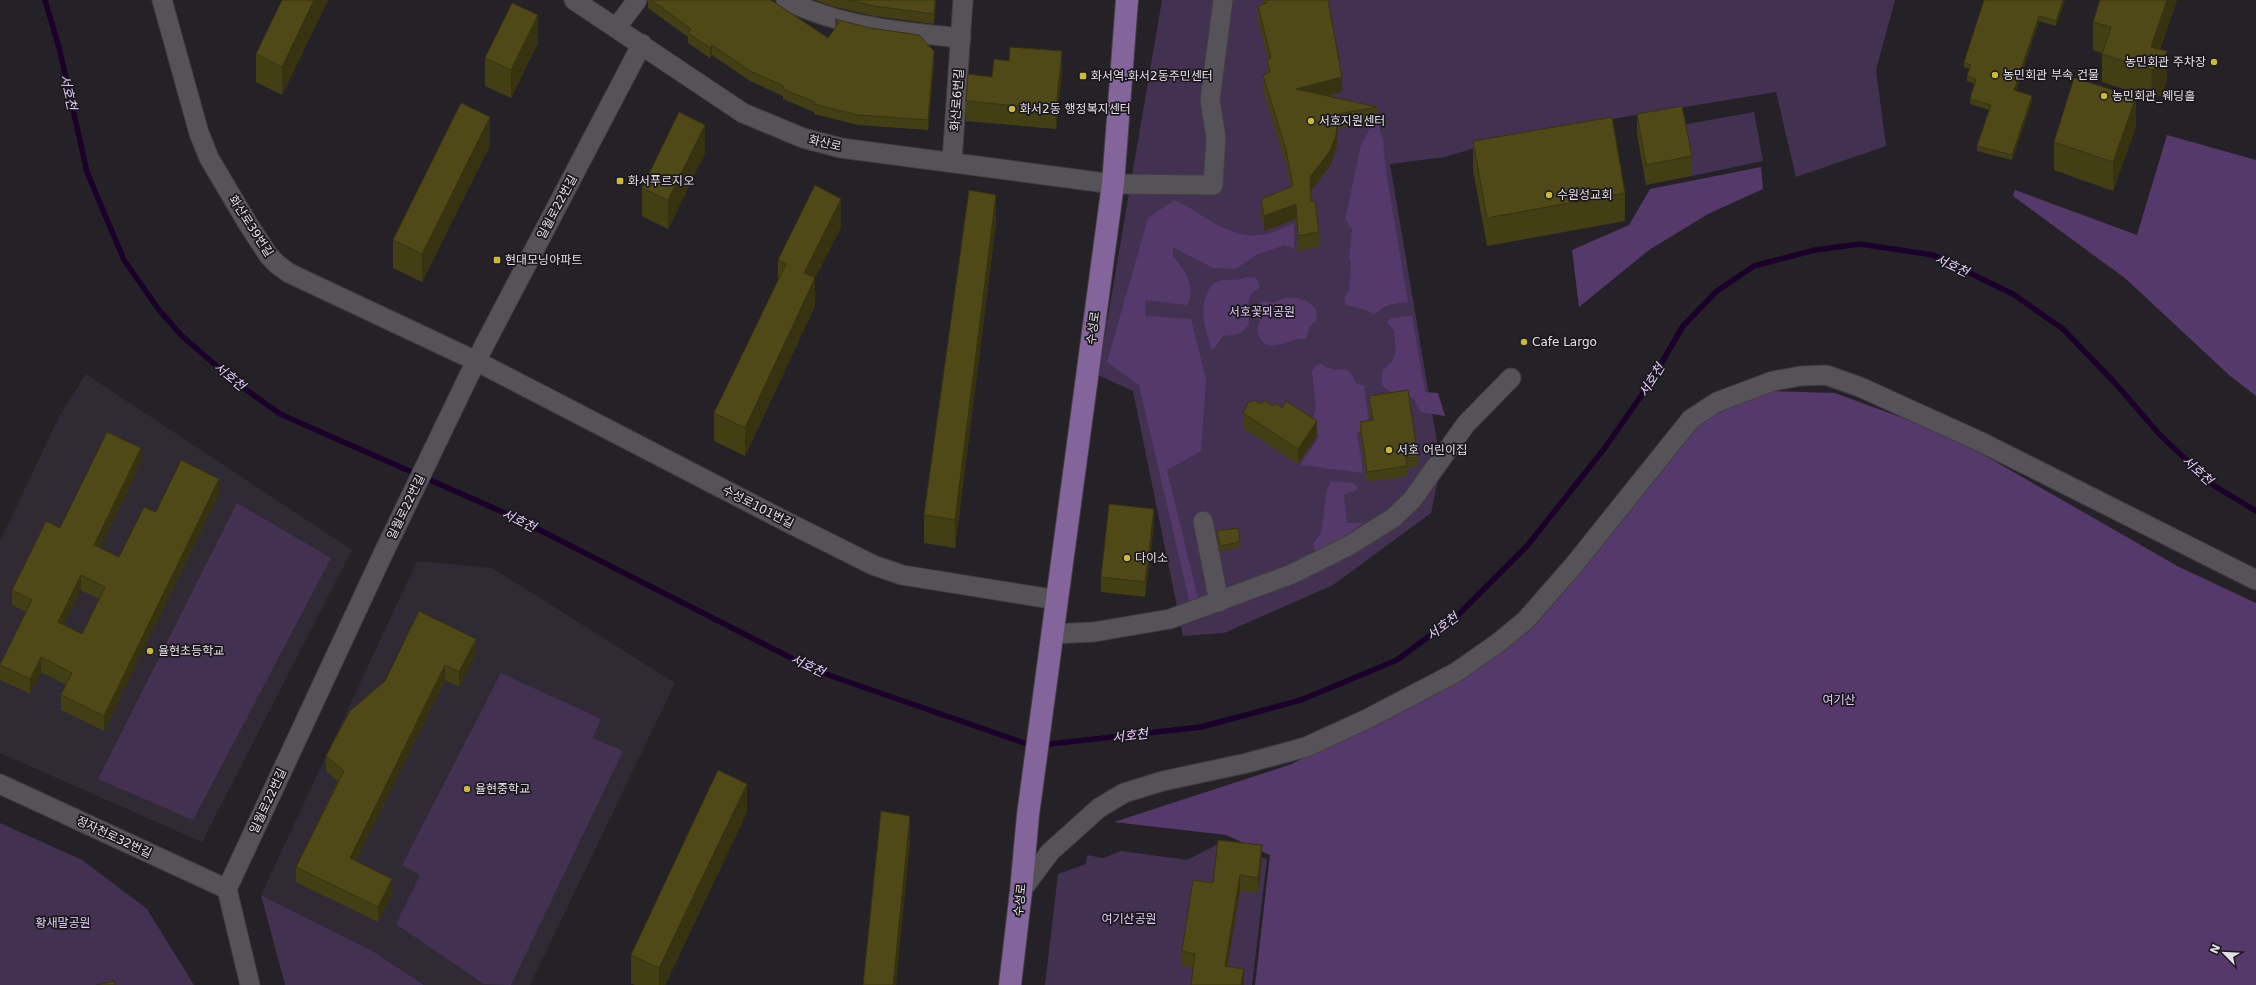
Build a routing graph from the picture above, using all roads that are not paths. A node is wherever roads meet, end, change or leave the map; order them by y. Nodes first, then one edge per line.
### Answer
1 (162, 0) edge
2 (574, 0) edge
3 (637, 0) edge
4 (786, 0) edge
5 (963, 0) edge
6 (1127, 0) edge
7 (1222, 0) edge
8 (618, 27) junction
9 (961, 38) junction
10 (642, 44) junction
11 (952, 162) junction
12 (1112, 184) junction
13 (476, 361) junction
14 (1511, 378) dead end
15 (1203, 521) dead end
16 (2256, 580) edge
17 (1058, 600) junction
18 (1219, 602) junction
19 (1052, 634) junction
20 (0, 784) edge
21 (228, 889) junction
22 (1022, 891) junction
23 (250, 985) edge
24 (1010, 985) edge

1 - 13 street, 화산로39번길
2 - 8 street, 화산로
3 - 8 street
4 - 9 street
5 - 9 street, 화산로6번길
6 - 12 main road, 수성로
7 - 12 street, 화산로
8 - 10 street, 화산로
9 - 11 street, 화산로6번길
10 - 11 street, 화산로
10 - 13 street, 일월로22번길
11 - 12 street, 화산로
12 - 17 main road, 수성로
13 - 17 street, 수성로101번길
13 - 21 street, 일월로22번길
14 - 18 street
15 - 18 street
16 - 22 street
17 - 19 main road, 수성로
18 - 19 street
19 - 22 main road, 수성로
20 - 21 street, 정자천로32번길
21 - 23 street
22 - 24 main road, 수성로

